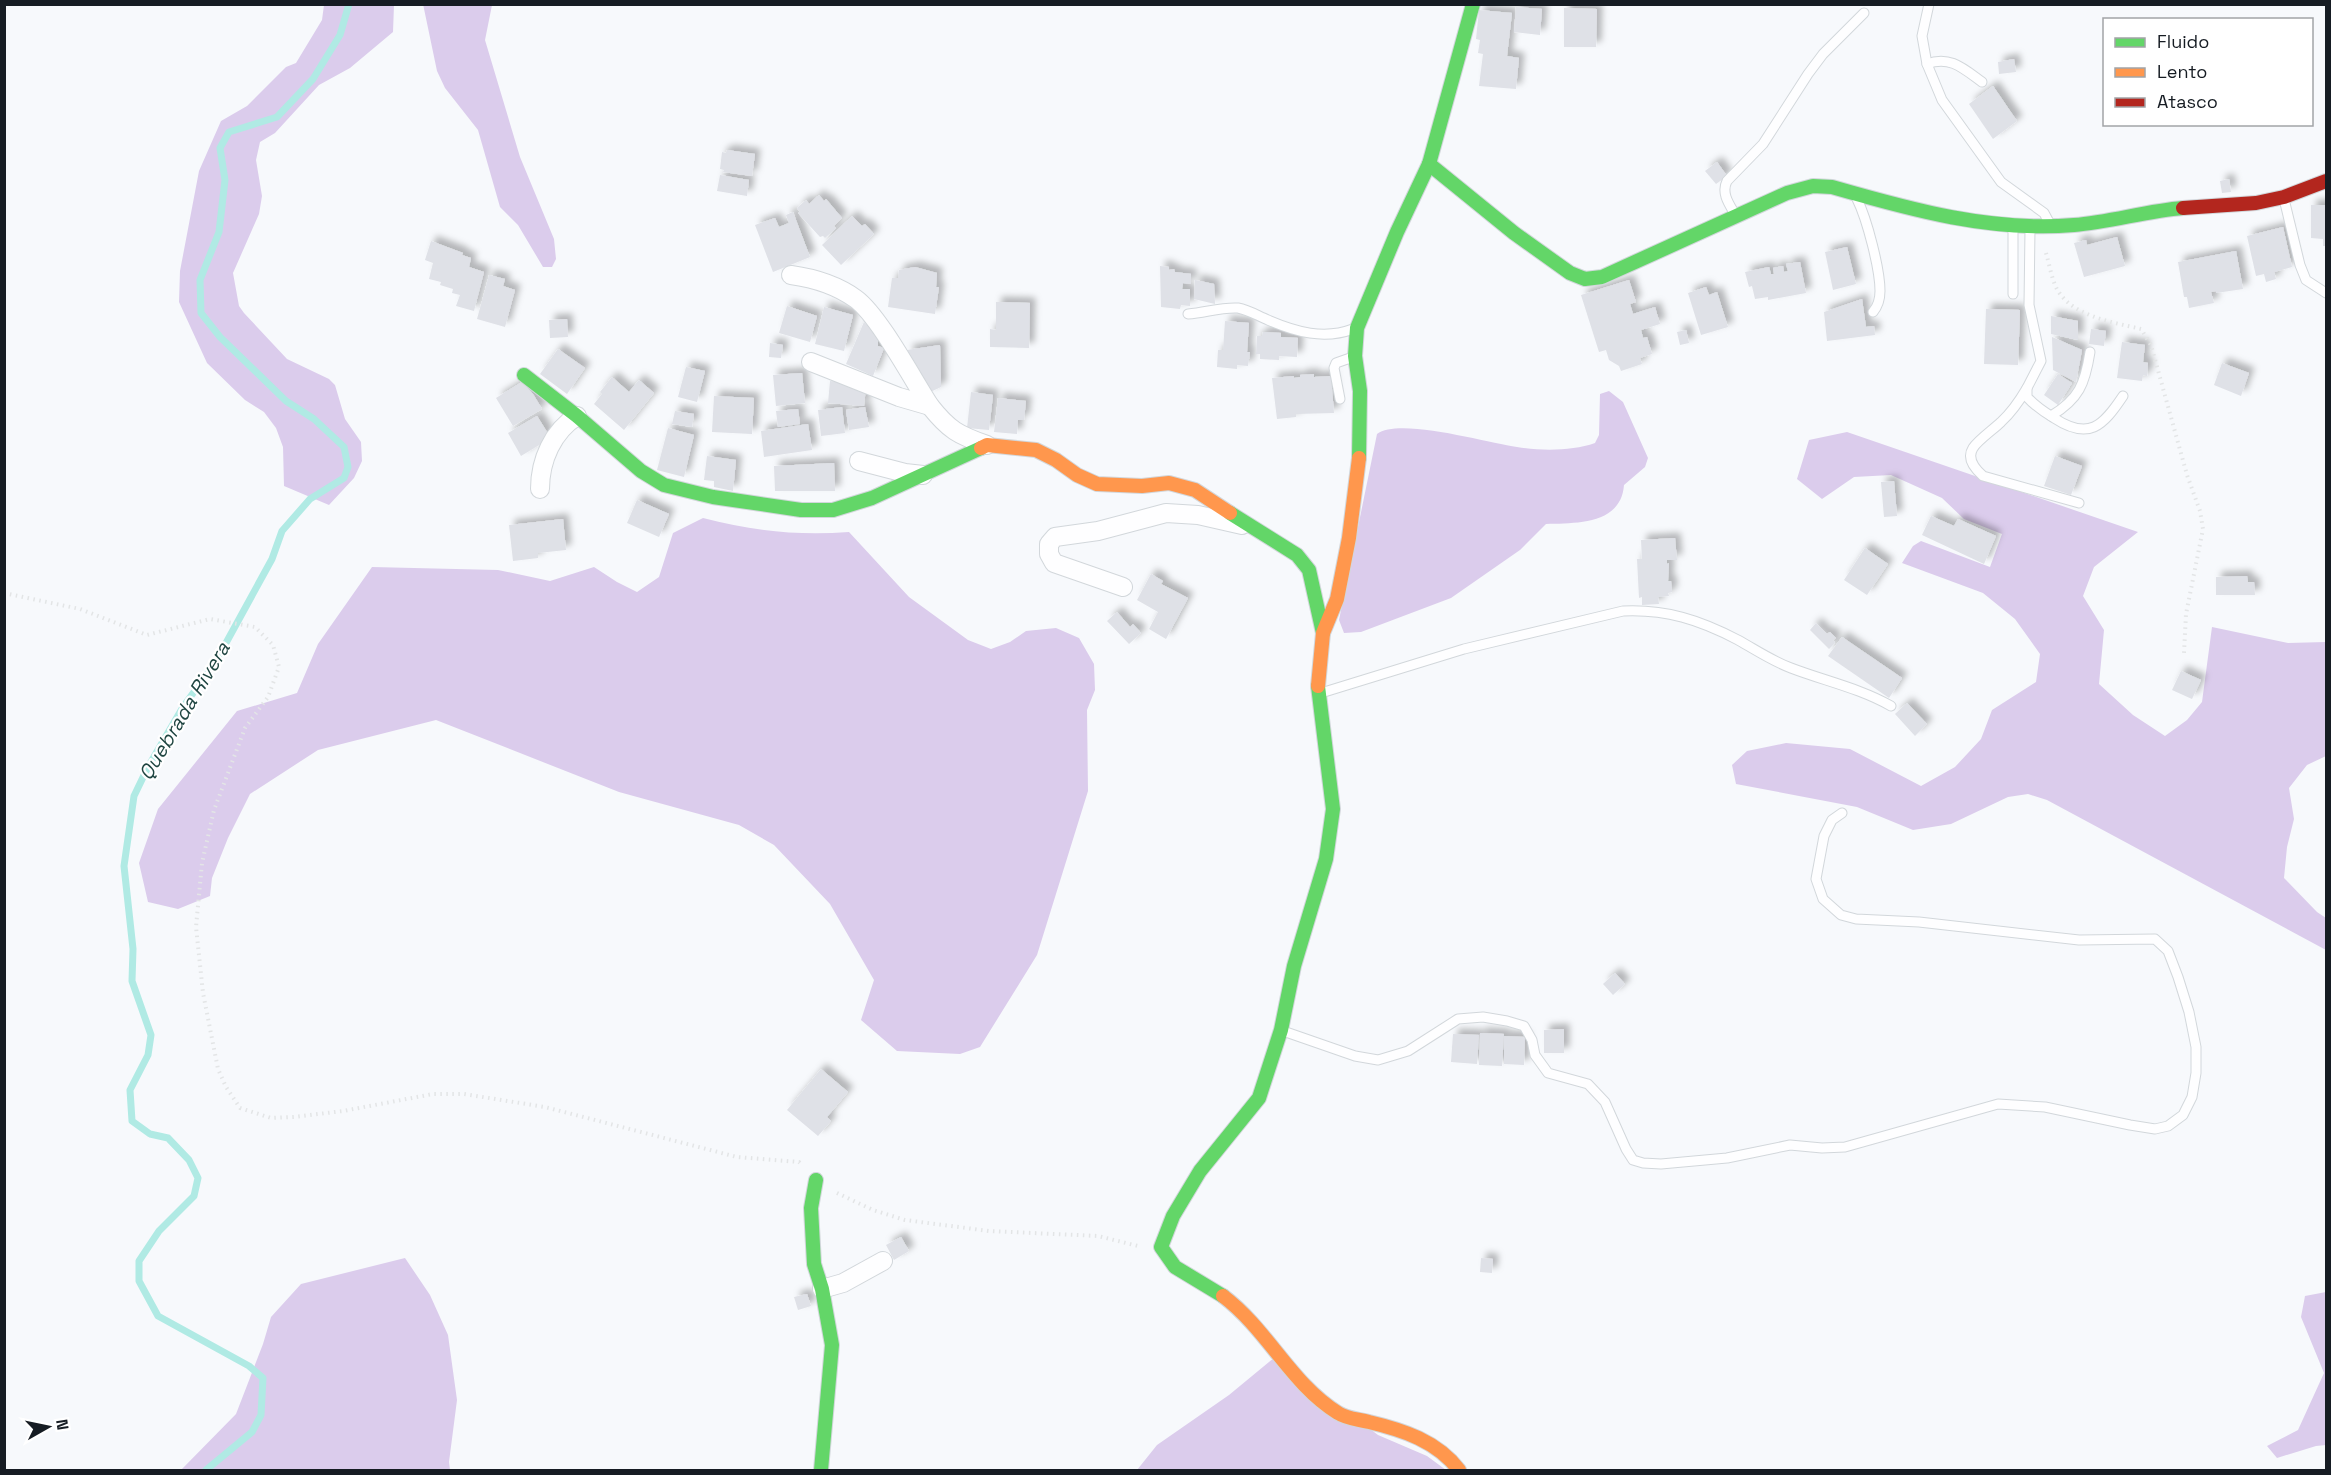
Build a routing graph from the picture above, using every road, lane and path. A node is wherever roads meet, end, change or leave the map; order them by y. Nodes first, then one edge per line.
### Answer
1 (1473, 4) edge
2 (1929, 4) edge
3 (1864, 13) dead end
4 (1927, 64) junction
5 (1982, 82) dead end
6 (1429, 164) junction
7 (2326, 181) edge
8 (1853, 192) junction
9 (2284, 197) junction
10 (1736, 216) junction
11 (2013, 225) junction
12 (2040, 226) junction
13 (791, 275) dead end
14 (2326, 293) edge
15 (2013, 294) dead end
16 (1873, 312) dead end
17 (1188, 314) dead end
18 (1357, 328) junction
19 (2090, 352) dead end
20 (1355, 356) junction
21 (811, 362) dead end
22 (524, 375) dead end
23 (2027, 388) junction
24 (2123, 396) dead end
25 (1340, 399) dead end
26 (930, 406) junction
27 (577, 416) junction
28 (2051, 416) junction
29 (987, 445) junction
30 (859, 460) dead end
31 (925, 475) junction
32 (540, 489) dead end
33 (2079, 503) dead end
34 (1250, 526) junction
35 (1123, 587) dead end
36 (4, 593) edge
37 (1323, 633) junction
38 (2184, 653) dead end
39 (1318, 694) junction
40 (1891, 706) dead end
41 (1842, 813) dead end
42 (1281, 1030) junction
43 (816, 1180) junction
44 (1161, 1247) junction
45 (883, 1261) dead end
46 (822, 1289) junction
47 (821, 1470) edge
48 (1460, 1470) edge

1 - 6 street
2 - 4 lane
3 - 10 lane
4 - 5 lane
4 - 12 lane
6 - 10 street
6 - 18 street
7 - 9 street
8 - 10 street
8 - 11 street
8 - 16 lane
9 - 12 street
9 - 14 lane
11 - 12 street
11 - 15 lane
12 - 23 lane
12 - 38 path
13 - 26 street
17 - 18 lane
18 - 20 street
19 - 28 lane
20 - 25 lane
20 - 37 street
21 - 26 street
22 - 27 street
23 - 28 lane
23 - 33 lane
24 - 28 lane
26 - 29 street
27 - 31 street
27 - 32 street
29 - 31 street
29 - 34 street
30 - 31 street
34 - 35 street
34 - 37 street
36 - 43 path
37 - 39 street
39 - 40 lane
39 - 42 street
41 - 42 lane
42 - 44 street
43 - 44 path
43 - 46 street
44 - 48 street
45 - 46 street
46 - 47 street

